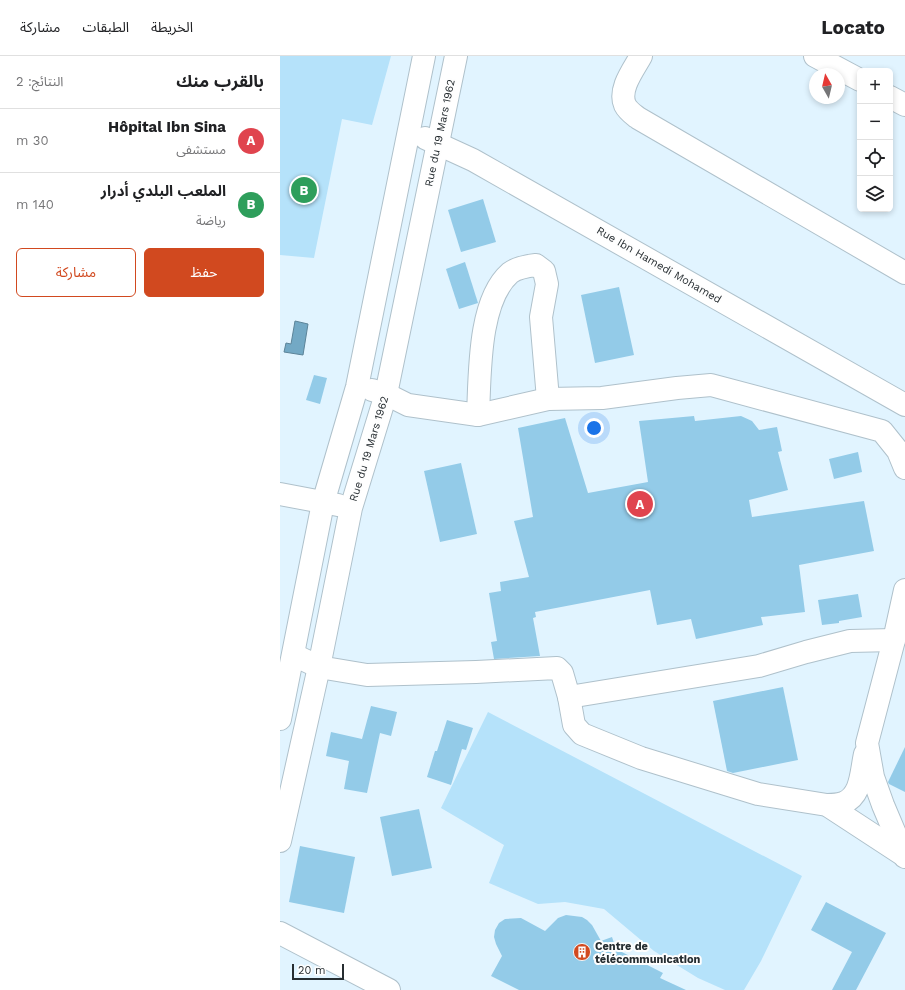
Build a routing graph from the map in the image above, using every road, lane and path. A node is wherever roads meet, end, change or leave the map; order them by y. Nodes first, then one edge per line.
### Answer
1 (424, 56) edge
2 (456, 56) edge
3 (642, 56) edge
4 (815, 56) edge
5 (857, 78) edge
6 (893, 99) edge
7 (905, 105) edge
8 (410, 131) junction
9 (438, 143) junction
10 (905, 273) edge
11 (357, 387) junction
12 (386, 394) junction
13 (548, 399) junction
14 (905, 404) edge
15 (478, 415) junction
16 (905, 468) edge
17 (280, 494) edge
18 (323, 503) junction
19 (351, 508) junction
20 (905, 590) edge
21 (894, 640) junction
22 (294, 655) junction
23 (319, 667) junction
24 (569, 697) junction
25 (280, 718) edge
26 (867, 743) junction
27 (827, 806) junction
28 (280, 841) edge
29 (905, 856) edge
30 (280, 933) edge
31 (389, 990) edge

1 - 8 street
2 - 9 street, Rue du 19 Mars 1962
3 - 10 street
4 - 5 street
6 - 7 street
8 - 9 street, Rue Ibn Hamedi Mohamed
8 - 11 street
9 - 12 street, Rue du 19 Mars 1962
9 - 14 street, Rue Ibn Hamedi Mohamed
11 - 12 street
11 - 18 street
12 - 15 street
12 - 19 street, Rue du 19 Mars 1962
13 - 15 street
13 - 15 street
13 - 16 street
17 - 18 street
18 - 19 street
18 - 22 street
19 - 23 street, Rue du 19 Mars 1962
20 - 21 street
21 - 24 street
21 - 26 street
22 - 23 street
22 - 25 street
23 - 24 street
23 - 28 street, Rue du 19 Mars 1962
24 - 27 street
26 - 27 street
26 - 29 street
27 - 29 street
30 - 31 street

